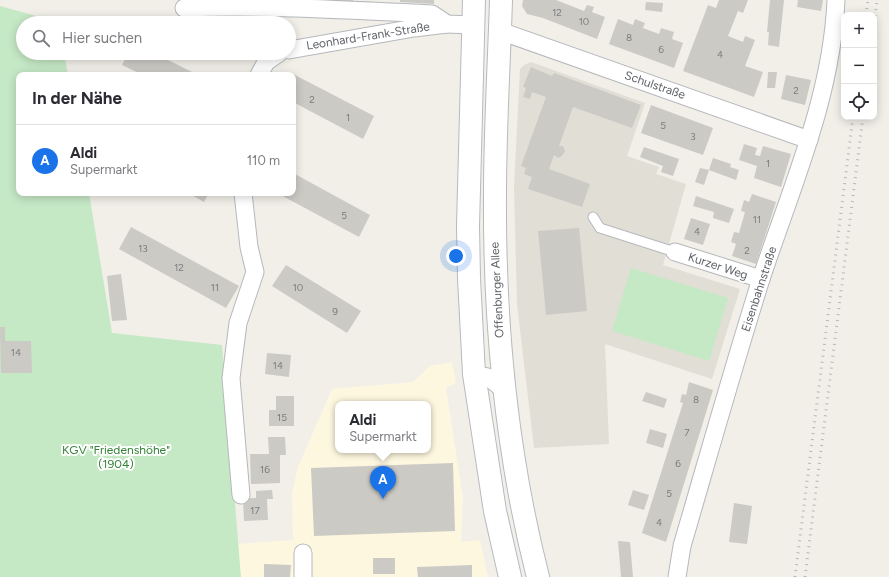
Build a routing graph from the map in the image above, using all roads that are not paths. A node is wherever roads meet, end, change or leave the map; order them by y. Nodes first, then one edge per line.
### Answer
1 (474, 0) edge
2 (501, 0) edge
3 (836, 0) edge
4 (278, 4) edge
5 (306, 4) edge
6 (184, 8) dead end
7 (447, 24) junction
8 (473, 25) junction
9 (500, 32) junction
10 (296, 49) edge
11 (269, 60) edge
12 (261, 72) edge
13 (809, 140) junction
14 (243, 196) edge
15 (593, 217) dead end
16 (675, 252) joint
17 (761, 279) junction
18 (474, 374) junction
19 (504, 390) junction
20 (240, 495) dead end
21 (303, 552) dead end
22 (303, 577) edge
23 (510, 577) edge
24 (538, 577) edge
25 (677, 577) edge

1 - 8 street
2 - 9 street, Offenburger Allee
3 - 13 street, Eisenbahnstraße
4 - 5 street, Leonhard-Frank-Straße
4 - 6 street, Leonhard-Frank-Straße
5 - 7 street, Leonhard-Frank-Straße
7 - 8 street, Leonhard-Frank-Straße
7 - 10 street, Leonhard-Frank-Straße
8 - 18 street
9 - 13 street, Schulstraße
9 - 19 street, Offenburger Allee
11 - 12 street
13 - 17 street, Eisenbahnstraße
14 - 20 street
15 - 16 lane
16 - 17 street, Kurzer Weg
17 - 25 street, Eisenbahnstraße
18 - 19 street
18 - 23 street
19 - 24 street, Offenburger Allee
21 - 22 street

